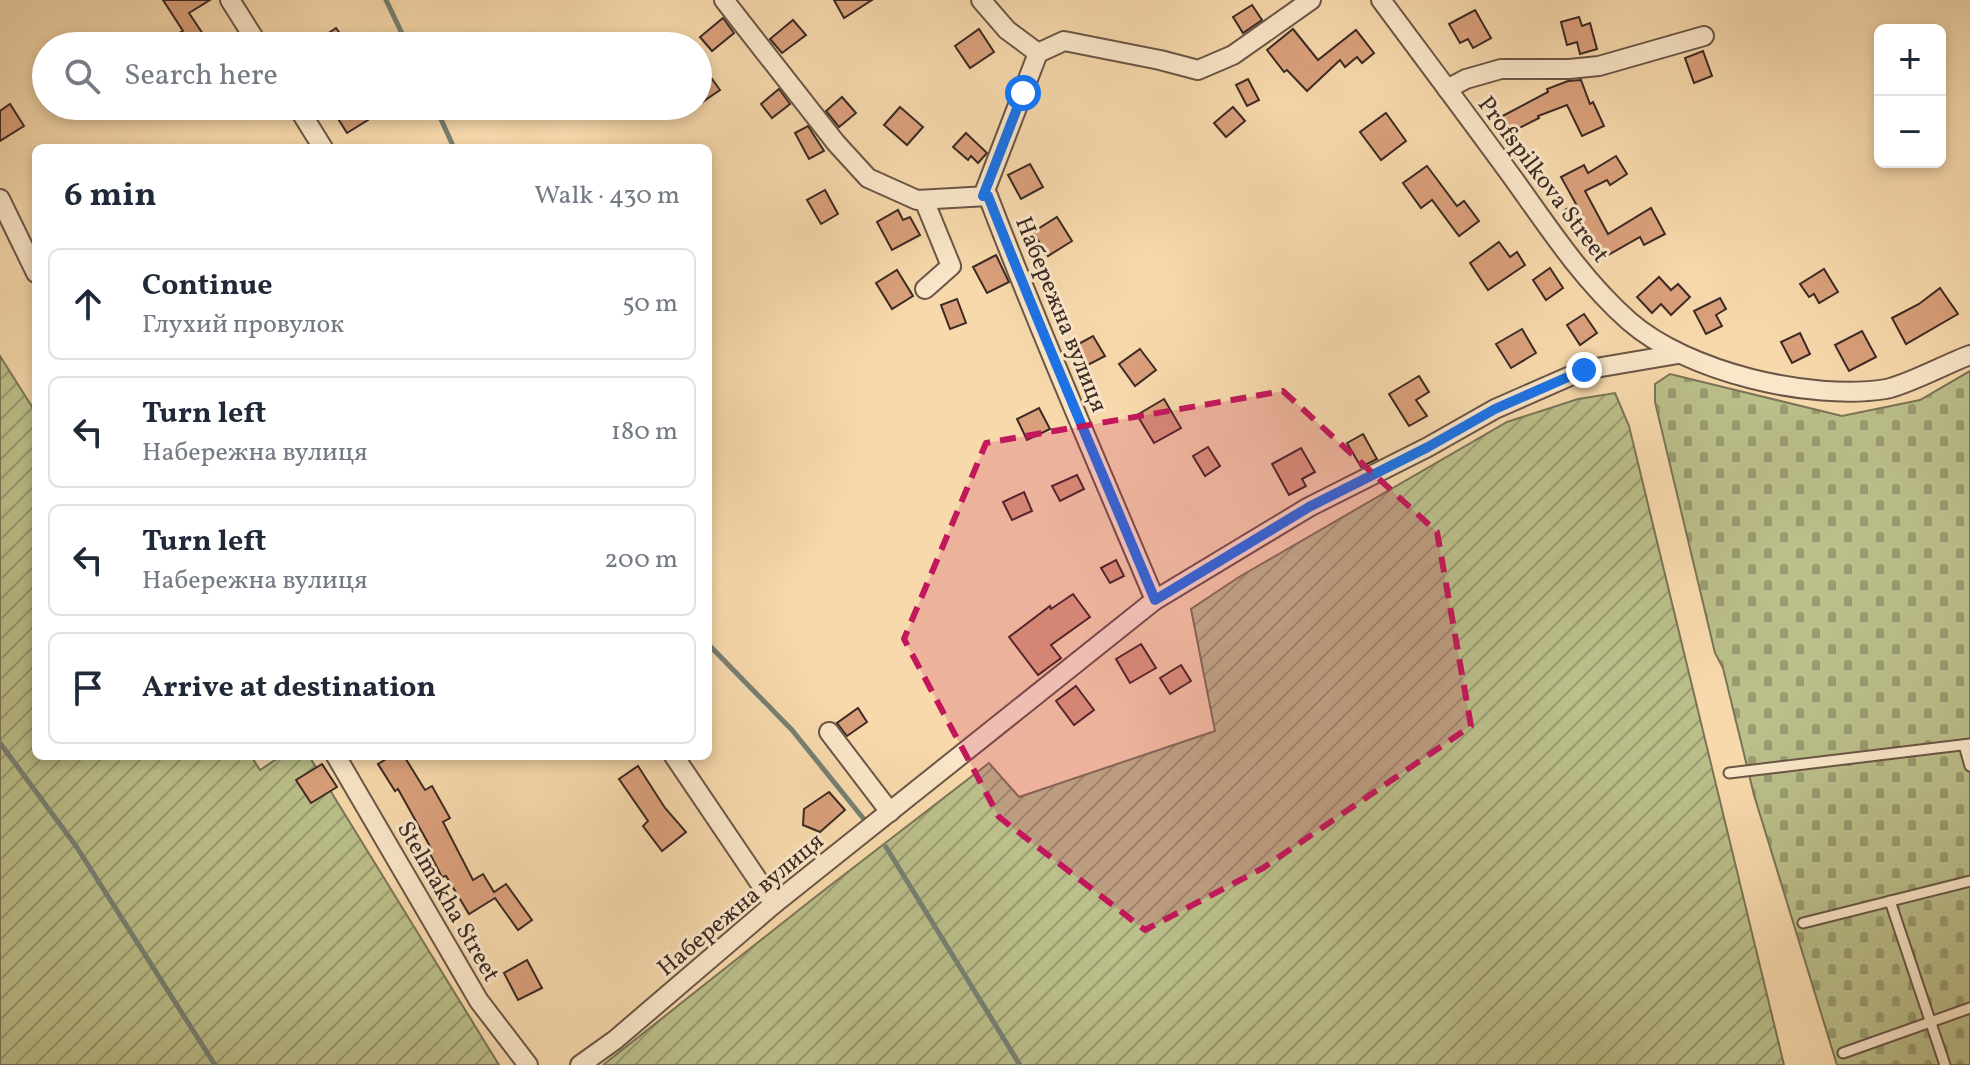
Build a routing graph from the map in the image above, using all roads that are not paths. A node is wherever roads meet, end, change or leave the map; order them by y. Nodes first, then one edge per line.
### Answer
1 (230, 0) edge
2 (981, 0) edge
3 (1311, 0) edge
4 (1381, 0) edge
5 (729, 2) edge
6 (250, 32) edge
7 (1704, 36) dead end
8 (1038, 53) junction
9 (1447, 89) junction
10 (306, 120) edge
11 (321, 144) edge
12 (983, 196) junction
13 (0, 199) edge
14 (924, 200) junction
15 (32, 265) edge
16 (925, 289) dead end
17 (1678, 354) junction
18 (1970, 355) edge
19 (1155, 600) junction
20 (829, 732) dead end
21 (1967, 744) edge
22 (338, 760) edge
23 (677, 760) edge
24 (1970, 766) edge
25 (1729, 773) dead end
26 (890, 812) junction
27 (1970, 881) edge
28 (1890, 901) junction
29 (774, 904) junction
30 (1803, 923) dead end
31 (1970, 1008) edge
32 (1930, 1022) junction
33 (1843, 1053) dead end
34 (528, 1065) edge
35 (580, 1065) edge
36 (1945, 1065) edge

1 - 6 street
2 - 8 street
3 - 8 street
4 - 9 street, Profspilkova Street
5 - 14 street
7 - 9 street
8 - 12 street
9 - 17 street, Profspilkova Street
10 - 11 street
12 - 14 street
12 - 19 street, Набережна вулиця
13 - 15 street
14 - 16 street
17 - 18 street, Profspilkova Street
17 - 19 street, Набережна вулиця
19 - 26 street, Набережна вулиця
20 - 26 street
21 - 24 lane
21 - 25 lane
22 - 34 street, Stelmakha Street
23 - 29 street
26 - 29 street, Набережна вулиця
27 - 28 lane
28 - 30 lane
28 - 32 lane
29 - 35 street, Набережна вулиця
31 - 32 lane
32 - 33 lane
32 - 36 lane

